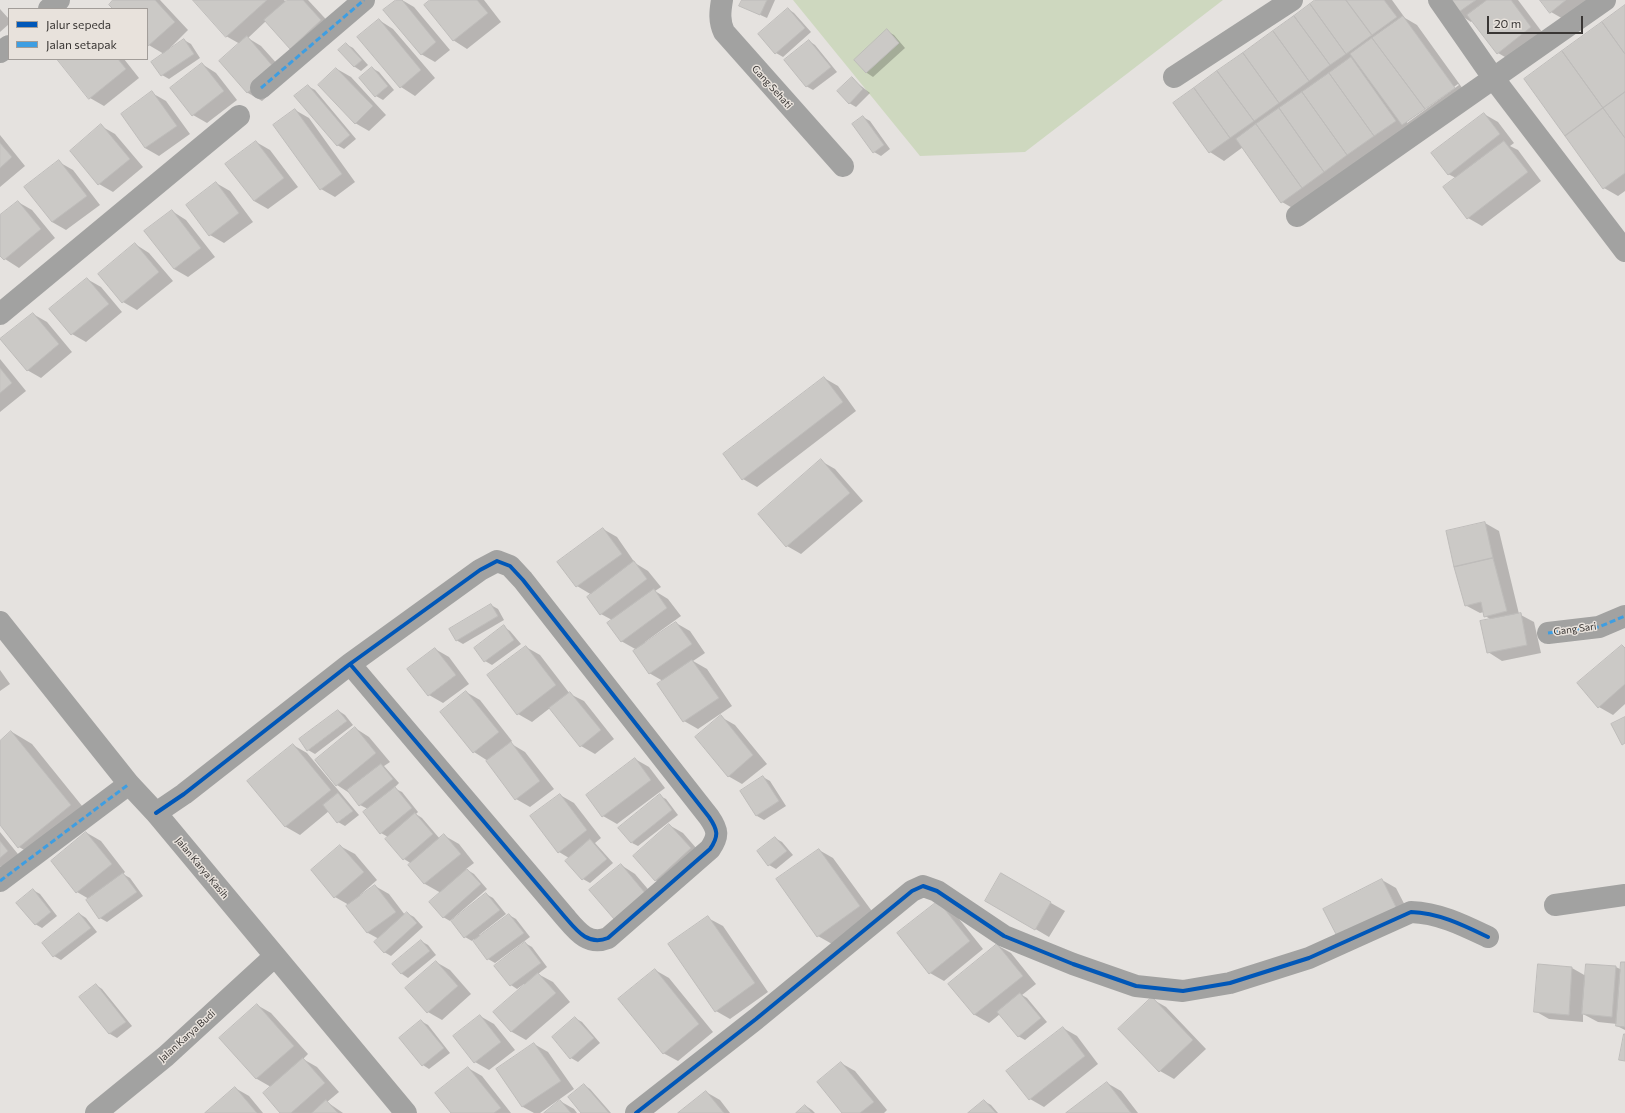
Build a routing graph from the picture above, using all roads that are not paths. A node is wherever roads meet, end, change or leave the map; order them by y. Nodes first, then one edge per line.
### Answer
1 (58, 0) edge
2 (364, 0) edge
3 (722, 0) edge
4 (1292, 0) edge
5 (1439, 0) edge
6 (1605, 0) edge
7 (51, 8) edge
8 (1174, 77) dead end
9 (1494, 79) junction
10 (261, 88) dead end
11 (238, 116) dead end
12 (843, 166) dead end
13 (1298, 216) dead end
14 (1621, 240) edge
15 (0, 314) edge
16 (1625, 616) edge
17 (0, 622) edge
18 (1548, 633) dead end
19 (350, 664) junction
20 (129, 784) junction
21 (156, 813) junction
22 (0, 882) edge
23 (1625, 895) edge
24 (1555, 905) dead end
25 (1488, 937) dead end
26 (275, 956) junction
27 (96, 1113) edge
28 (406, 1113) edge
29 (636, 1113) edge

1 - 7 street
2 - 10 street
3 - 12 street, Gang Sehati
4 - 8 street
5 - 9 street
6 - 9 street
9 - 13 street
9 - 14 street
11 - 15 street
16 - 18 street, Gang Sari
17 - 20 street, Jalan Karya Kasih
19 - 19 street
19 - 21 street
20 - 21 street, Jalan Karya Kasih
20 - 22 street
21 - 26 street, Jalan Karya Kasih
23 - 24 street
25 - 29 street
26 - 27 street, Jalan Karya Budi
26 - 28 street, Jalan Karya Kasih

